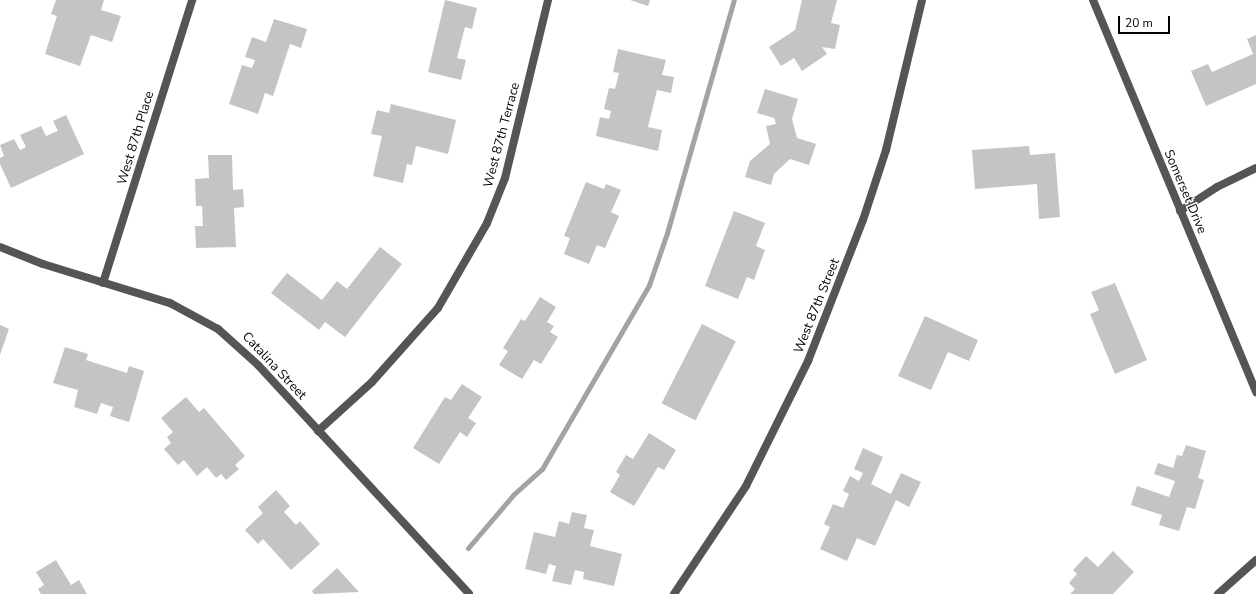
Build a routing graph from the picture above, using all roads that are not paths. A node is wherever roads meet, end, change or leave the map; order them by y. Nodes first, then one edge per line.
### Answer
1 (192, 0) edge
2 (548, 0) edge
3 (922, 0) edge
4 (1093, 0) edge
5 (1256, 168) edge
6 (1180, 211) junction
7 (0, 247) edge
8 (103, 283) junction
9 (1256, 392) edge
10 (318, 431) junction
11 (1256, 560) edge
12 (469, 594) edge
13 (674, 594) edge
14 (1218, 594) edge

1 - 8 street, West 87th Place
2 - 10 street, West 87th Terrace
3 - 13 street, West 87th Street
4 - 6 street, Somerset Drive
5 - 6 street
6 - 9 street, Somerset Drive
7 - 8 street, Catalina Street
8 - 10 street, Catalina Street
10 - 12 street, Catalina Street
11 - 14 street

